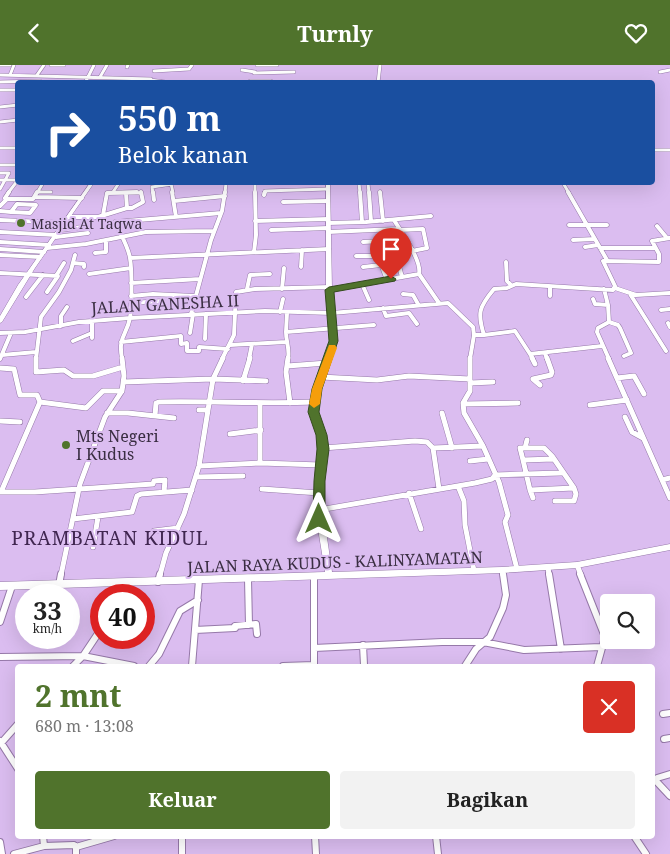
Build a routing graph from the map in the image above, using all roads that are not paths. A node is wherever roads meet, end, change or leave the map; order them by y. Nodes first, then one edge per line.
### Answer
1 (4, 65) edge
2 (10, 65) edge
3 (14, 65) edge
4 (44, 65) edge
5 (51, 65) edge
6 (64, 65) edge
7 (94, 65) edge
8 (107, 65) edge
9 (192, 65) edge
10 (257, 65) edge
11 (277, 65) edge
12 (380, 65) edge
13 (155, 67) dead end
14 (242, 70) dead end
15 (670, 70) edge
16 (154, 71) junction
17 (254, 72) junction
18 (294, 72) dead end
19 (660, 72) dead end
20 (0, 75) edge
21 (10, 75) junction
22 (37, 75) junction
23 (45, 75) junction
24 (88, 76) junction
25 (100, 77) junction
26 (122, 77) junction
27 (41, 80) edge
28 (86, 80) edge
29 (120, 80) edge
30 (150, 80) edge
31 (251, 80) edge
32 (378, 80) edge
33 (0, 82) edge
34 (15, 82) edge
35 (0, 90) edge
36 (15, 90) edge
37 (15, 105) edge
38 (0, 107) edge
39 (15, 120) edge
40 (0, 122) edge
41 (0, 148) edge
42 (15, 148) edge
43 (655, 150) edge
44 (670, 150) edge
45 (9, 158) dead end
46 (1, 165) edge
47 (14, 170) edge
48 (0, 173) edge
49 (0, 180) edge
50 (7, 180) junction
51 (15, 180) edge
52 (15, 184) edge
53 (42, 185) edge
54 (91, 185) edge
55 (117, 185) edge
56 (162, 185) edge
57 (171, 185) edge
58 (226, 185) edge
59 (255, 185) edge
60 (359, 185) edge
61 (368, 185) edge
62 (564, 185) edge
63 (328, 186) edge
64 (0, 189) edge
65 (38, 192) junction
66 (52, 192) dead end
67 (380, 192) dead end
68 (113, 193) junction
69 (126, 193) junction
70 (264, 195) dead end
71 (225, 196) junction
72 (36, 197) junction
73 (82, 197) junction
74 (7, 199) junction
75 (154, 200) dead end
76 (174, 201) junction
77 (328, 201) junction
78 (283, 202) dead end
79 (0, 206) edge
80 (127, 208) junction
81 (0, 211) edge
82 (11, 212) junction
83 (221, 213) junction
84 (103, 215) junction
85 (431, 216) dead end
86 (69, 217) junction
87 (176, 217) junction
88 (0, 220) edge
89 (394, 220) junction
90 (257, 221) junction
91 (371, 221) junction
92 (383, 221) junction
93 (362, 222) junction
94 (65, 223) junction
95 (328, 225) junction
96 (569, 225) dead end
97 (587, 225) junction
98 (606, 225) dead end
99 (657, 226) dead end
100 (82, 227) dead end
101 (271, 230) dead end
102 (398, 230) junction
103 (214, 231) junction
104 (0, 232) edge
105 (88, 233) dead end
106 (57, 234) junction
107 (120, 236) junction
108 (668, 238) edge
109 (595, 239) junction
110 (106, 240) junction
111 (404, 240) junction
112 (573, 240) dead end
113 (0, 242) edge
114 (363, 242) dead end
115 (180, 247) dead end
116 (385, 247) dead end
117 (585, 247) dead end
118 (599, 247) junction
119 (654, 248) junction
120 (0, 249) edge
121 (329, 249) junction
122 (302, 250) junction
123 (45, 251) junction
124 (412, 251) junction
125 (255, 252) junction
126 (95, 253) dead end
127 (0, 255) edge
128 (75, 255) dead end
129 (179, 255) junction
130 (207, 255) junction
131 (356, 256) dead end
132 (130, 258) junction
133 (607, 260) junction
134 (64, 263) dead end
135 (73, 263) junction
136 (506, 263) dead end
137 (381, 265) junction
138 (390, 265) junction
139 (254, 266) dead end
140 (84, 267) dead end
141 (300, 267) dead end
142 (363, 267) dead end
143 (131, 268) junction
144 (284, 268) dead end
145 (0, 273) edge
146 (89, 274) dead end
147 (270, 274) dead end
148 (419, 274) junction
149 (28, 275) junction
150 (43, 275) junction
151 (253, 275) junction
152 (56, 276) junction
153 (402, 277) junction
154 (200, 279) junction
155 (387, 280) junction
156 (131, 283) junction
157 (362, 284) junction
158 (511, 285) junction
159 (550, 287) junction
160 (615, 288) junction
161 (247, 289) junction
162 (282, 289) junction
163 (330, 289) junction
164 (604, 289) junction
165 (47, 292) dead end
166 (668, 293) edge
167 (403, 294) dead end
168 (630, 294) junction
169 (131, 295) junction
170 (194, 296) junction
171 (550, 296) dead end
172 (26, 297) dead end
173 (283, 299) dead end
174 (593, 299) dead end
175 (670, 299) edge
176 (369, 300) dead end
177 (163, 301) dead end
178 (131, 303) junction
179 (440, 303) junction
180 (418, 304) junction
181 (608, 305) junction
182 (67, 307) dead end
183 (383, 308) junction
184 (670, 309) edge
185 (661, 310) dead end
186 (280, 312) junction
187 (236, 313) junction
188 (287, 313) junction
189 (332, 313) junction
190 (192, 314) junction
191 (206, 314) junction
192 (130, 317) junction
193 (0, 321) edge
194 (92, 321) junction
195 (609, 322) junction
196 (417, 324) dead end
197 (374, 325) dead end
198 (61, 326) junction
199 (38, 330) junction
200 (334, 330) junction
201 (286, 332) junction
202 (0, 333) edge
203 (10, 333) junction
204 (190, 333) dead end
205 (478, 335) junction
206 (205, 339) dead end
207 (73, 341) dead end
208 (121, 342) junction
209 (286, 342) junction
210 (252, 344) junction
211 (602, 346) junction
212 (229, 347) junction
213 (666, 351) dead end
214 (36, 352) junction
215 (545, 353) junction
216 (530, 354) junction
217 (624, 356) dead end
218 (1, 357) edge
219 (327, 363) junction
220 (536, 364) dead end
221 (287, 366) junction
222 (123, 367) junction
223 (0, 368) edge
224 (321, 377) junction
225 (617, 378) junction
226 (213, 379) junction
227 (243, 381) junction
228 (266, 381) dead end
229 (470, 381) junction
230 (123, 382) junction
231 (493, 382) dead end
232 (540, 385) dead end
233 (122, 391) junction
234 (644, 394) dead end
235 (626, 399) junction
236 (210, 401) junction
237 (40, 402) junction
238 (315, 402) junction
239 (290, 403) junction
240 (518, 403) dead end
241 (260, 404) junction
242 (463, 405) junction
243 (590, 405) dead end
244 (208, 410) junction
245 (199, 411) dead end
246 (107, 413) junction
247 (442, 413) dead end
248 (154, 416) junction
249 (625, 417) dead end
250 (174, 418) dead end
251 (0, 421) edge
252 (20, 422) dead end
253 (261, 430) junction
254 (230, 434) dead end
255 (643, 437) junction
256 (528, 440) dead end
257 (483, 446) junction
258 (433, 448) junction
259 (452, 448) junction
260 (525, 448) junction
261 (323, 449) junction
262 (488, 459) junction
263 (554, 459) junction
264 (523, 460) junction
265 (470, 461) dead end
266 (260, 463) junction
267 (321, 465) junction
268 (200, 466) junction
269 (561, 473) junction
270 (495, 475) junction
271 (525, 475) junction
272 (243, 476) dead end
273 (196, 477) junction
274 (670, 478) edge
275 (662, 480) junction
276 (458, 485) junction
277 (574, 488) junction
278 (262, 489) dead end
279 (439, 489) junction
280 (78, 490) junction
281 (192, 490) junction
282 (530, 490) junction
283 (1, 492) edge
284 (164, 492) junction
285 (319, 493) junction
286 (410, 493) junction
287 (532, 498) dead end
288 (670, 498) edge
289 (555, 501) dead end
290 (319, 510) junction
291 (98, 517) junction
292 (73, 519) junction
293 (178, 528) junction
294 (421, 529) dead end
295 (154, 531) dead end
296 (93, 547) dead end
297 (670, 547) edge
298 (577, 565) junction
299 (548, 567) junction
300 (517, 569) junction
301 (474, 571) junction
302 (502, 571) junction
303 (314, 576) junction
304 (329, 576) junction
305 (248, 579) junction
306 (200, 580) junction
307 (158, 582) junction
308 (125, 583) joint
309 (59, 584) edge
310 (80, 584) edge
311 (0, 586) edge
312 (12, 586) junction
313 (15, 586) edge
314 (198, 600) junction
315 (0, 619) edge
316 (600, 624) edge
317 (249, 625) junction
318 (195, 630) junction
319 (257, 634) dead end
320 (483, 642) junction
321 (363, 645) junction
322 (90, 646) edge
323 (314, 647) junction
324 (600, 647) edge
325 (561, 649) junction
326 (601, 649) edge
327 (83, 656) junction
328 (0, 657) edge
329 (76, 664) edge
330 (124, 664) edge
331 (151, 664) edge
332 (192, 664) edge
333 (314, 664) edge
334 (364, 664) edge
335 (466, 664) edge
336 (597, 664) edge
337 (15, 727) edge
338 (1, 741) edge
339 (15, 764) edge
340 (670, 774) edge
341 (670, 796) edge
342 (43, 839) edge
343 (101, 839) edge
344 (182, 839) edge
345 (315, 839) edge
346 (436, 839) edge
347 (636, 839) edge
348 (0, 842) edge
349 (44, 846) junction
350 (0, 847) edge
351 (76, 851) edge
352 (2, 854) edge
353 (14, 854) edge
354 (182, 854) edge
355 (316, 854) edge
356 (438, 854) edge
357 (646, 854) edge

1 - 2 street
3 - 21 street
4 - 22 street
5 - 6 street
7 - 24 street
8 - 25 street
9 - 16 street
10 - 11 street
10 - 17 street
12 - 32 street
13 - 16 street
14 - 17 street
15 - 19 street
16 - 30 street
17 - 18 street
17 - 31 street
20 - 21 street
21 - 22 street
22 - 23 street
23 - 24 street
23 - 27 street
24 - 25 street
24 - 28 street
25 - 26 street
26 - 29 street
26 - 30 street
33 - 34 street
35 - 36 street
37 - 38 street
39 - 40 street
41 - 42 street
43 - 44 street
45 - 46 street
46 - 47 street
47 - 48 street
47 - 50 street
49 - 50 street
50 - 51 street
50 - 64 street
52 - 74 street
53 - 65 street
54 - 73 street
55 - 68 street
56 - 75 street
57 - 76 street
58 - 71 street
59 - 90 street
60 - 93 street
61 - 91 street
62 - 97 street
63 - 70 street
63 - 77 street
65 - 66 street
65 - 72 street
67 - 92 street
68 - 69 street
68 - 84 street
69 - 80 street
69 - 80 street
71 - 76 street
71 - 83 street
72 - 73 street
72 - 74 street
73 - 86 street
74 - 79 street
76 - 87 street
77 - 78 street
77 - 95 street
80 - 84 street
81 - 82 street
82 - 82 street
83 - 87 street
83 - 103 street
84 - 86 street
85 - 89 street
86 - 94 street
87 - 107 street
88 - 94 street
89 - 92 street
89 - 102 street
90 - 95 street
90 - 125 street
91 - 92 street
91 - 93 street
93 - 95 street
94 - 106 street
95 - 101 street
95 - 102 street
95 - 121 street
96 - 97 street
97 - 98 street
97 - 109 street
99 - 108 street
100 - 106 street
102 - 111 street
102 - 124 street
103 - 107 street
103 - 130 street
104 - 106 street
105 - 106 street
106 - 123 street
107 - 110 street
107 - 132 street
108 - 119 street
109 - 112 street
109 - 118 street
110 - 123 street
110 - 126 street
111 - 114 street
111 - 124 street
113 - 123 street
115 - 129 street
116 - 138 street
117 - 118 street
118 - 119 street
118 - 133 street
119 - 133 street
120 - 123 street
121 - 122 street
121 - 163 street
122 - 125 street
122 - 141 street
123 - 127 street
123 - 149 street
124 - 148 street
125 - 130 street
128 - 135 street
129 - 130 street
129 - 132 street
130 - 154 street
131 - 137 street
132 - 143 street
133 - 160 street
134 - 152 street
135 - 140 street
135 - 199 street
136 - 158 street
137 - 138 street
137 - 142 street
137 - 155 street
138 - 153 street
139 - 151 street
143 - 146 street
143 - 156 street
144 - 162 street
145 - 149 street
147 - 151 street
148 - 153 street
148 - 179 street
149 - 150 street
149 - 193 street
150 - 152 street
150 - 172 street
151 - 161 street
152 - 165 street
153 - 155 street
154 - 156 street
154 - 170 street
155 - 157 street
156 - 169 street
157 - 163 street
157 - 176 street
158 - 159 street
158 - 205 street
159 - 164 street
159 - 171 street
160 - 164 street
160 - 168 street
161 - 162 street
161 - 187 street
162 - 163 street
163 - 189 street
164 - 181 street
166 - 168 street
166 - 175 street
167 - 180 street
168 - 213 street
169 - 170 street
169 - 178 street
170 - 190 street
173 - 186 street
174 - 181 street
177 - 178 street
178 - 192 street
179 - 180 street, JALAN GANESHA II
179 - 205 street
180 - 183 street, JALAN GANESHA II
181 - 195 street
182 - 198 street
183 - 189 street, JALAN GANESHA II
183 - 196 street
184 - 185 street
186 - 187 street, JALAN GANESHA II
186 - 188 street, JALAN GANESHA II
187 - 191 street, JALAN GANESHA II
187 - 212 street
188 - 189 street, JALAN GANESHA II
188 - 201 street
189 - 200 street
190 - 191 street, JALAN GANESHA II
190 - 192 street, JALAN GANESHA II
190 - 204 street
191 - 206 street
192 - 194 street, JALAN GANESHA II
192 - 208 street
194 - 198 street, JALAN GANESHA II
194 - 207 street
195 - 211 street
195 - 217 street
197 - 200 street
198 - 199 street, JALAN GANESHA II
199 - 203 street, JALAN GANESHA II
199 - 214 street
200 - 201 street
200 - 219 street
201 - 209 street
202 - 203 street, JALAN GANESHA II
203 - 218 street
205 - 216 street
205 - 229 street
208 - 212 street
208 - 222 street
209 - 210 street
209 - 221 street
210 - 212 street
210 - 227 street
211 - 215 street
211 - 225 street
212 - 226 street
214 - 218 street
214 - 222 street
215 - 216 street
215 - 232 street
216 - 220 street
219 - 221 street
219 - 224 street
221 - 239 street
222 - 230 street
223 - 237 street
224 - 229 street
224 - 238 street
225 - 234 street
225 - 235 street
226 - 227 street
226 - 230 street
226 - 236 street
227 - 228 street
229 - 231 street
229 - 242 street
230 - 233 street
233 - 237 street
233 - 246 street
235 - 243 street
235 - 255 street
236 - 241 street
236 - 244 street
236 - 248 street
237 - 283 street
238 - 239 street
238 - 261 street
239 - 241 street
240 - 242 street
241 - 253 street
242 - 257 street
244 - 245 street
244 - 268 street
246 - 248 street
246 - 280 street
247 - 259 street
248 - 250 street
249 - 255 street
251 - 252 street
253 - 254 street
253 - 266 street
255 - 275 street
256 - 260 street
257 - 259 street
257 - 262 street
258 - 259 street
258 - 261 street
258 - 279 street
260 - 263 street
260 - 264 street
261 - 267 street
262 - 265 street
262 - 270 street
263 - 264 street
263 - 269 street
264 - 271 street
266 - 267 street
266 - 268 street
267 - 285 street
268 - 273 street
269 - 271 street
269 - 277 street
270 - 271 street
270 - 276 street
270 - 300 street
271 - 282 street
272 - 273 street
273 - 281 street
274 - 275 street
275 - 288 street
276 - 279 street
276 - 301 street
277 - 282 street
277 - 289 street
278 - 285 street
279 - 286 street
280 - 283 street
280 - 284 street
280 - 292 street
281 - 284 street
281 - 293 street
282 - 287 street
284 - 291 street
285 - 290 street
286 - 290 street
286 - 294 street
290 - 304 street
291 - 292 street
291 - 296 street
292 - 309 street
293 - 295 street
293 - 307 street
297 - 298 street, JALAN RAYA KUDUS - KALINYAMATAN
298 - 299 street, JALAN RAYA KUDUS - KALINYAMATAN
298 - 316 street
299 - 300 street, JALAN RAYA KUDUS - KALINYAMATAN
299 - 325 street
300 - 302 street, JALAN RAYA KUDUS - KALINYAMATAN
301 - 302 street, JALAN RAYA KUDUS - KALINYAMATAN
301 - 304 street, JALAN RAYA KUDUS - KALINYAMATAN
302 - 320 street
303 - 304 street, JALAN RAYA KUDUS - KALINYAMATAN
303 - 305 street, JALAN RAYA KUDUS - KALINYAMATAN
303 - 323 street
305 - 306 street, JALAN RAYA KUDUS - KALINYAMATAN
305 - 317 street
306 - 307 street, JALAN RAYA KUDUS - KALINYAMATAN
306 - 314 street
307 - 308 street, JALAN RAYA KUDUS - KALINYAMATAN
308 - 310 street, JALAN RAYA KUDUS - KALINYAMATAN
311 - 312 street, JALAN RAYA KUDUS - KALINYAMATAN
312 - 313 street, JALAN RAYA KUDUS - KALINYAMATAN
312 - 315 street
314 - 318 street
314 - 331 street
317 - 318 street
317 - 319 street
318 - 332 street
320 - 321 street
320 - 325 street
320 - 335 street
321 - 323 street
321 - 334 street
322 - 327 street
323 - 333 street
324 - 325 street
326 - 336 street
327 - 328 street
327 - 329 street
327 - 330 street
337 - 338 street
338 - 339 street
340 - 341 street
342 - 349 street
343 - 351 street
344 - 354 street
345 - 355 street
346 - 356 street
347 - 357 street
348 - 350 street
349 - 351 street
349 - 353 street
350 - 352 street

